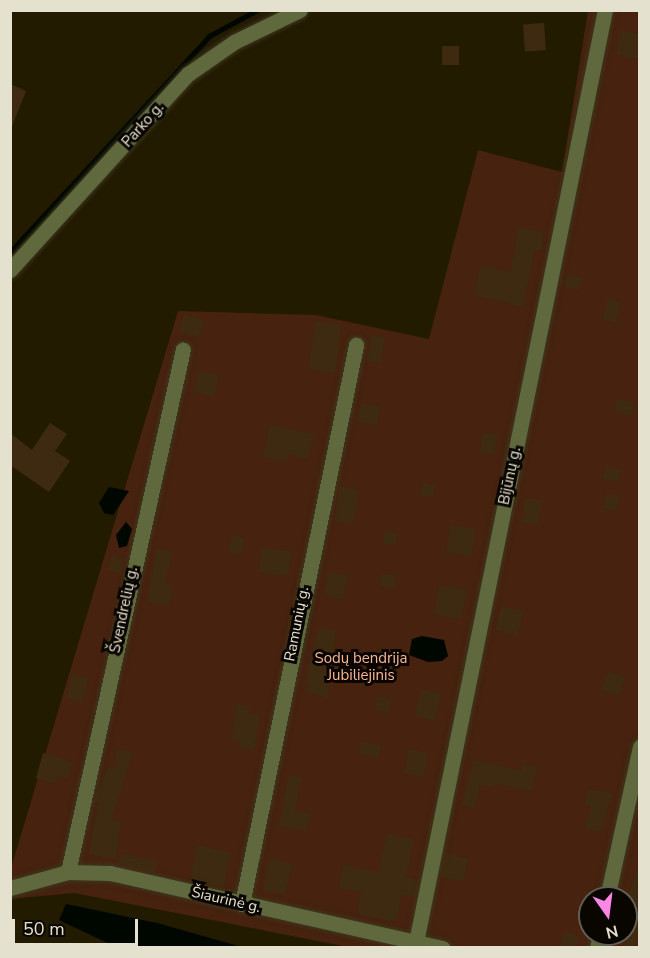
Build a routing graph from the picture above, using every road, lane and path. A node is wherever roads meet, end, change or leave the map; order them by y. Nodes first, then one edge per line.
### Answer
1 (300, 10) edge
2 (605, 10) edge
3 (10, 270) edge
4 (356, 345) dead end
5 (183, 349) dead end
6 (639, 747) edge
7 (68, 872) junction
8 (610, 886) edge
9 (10, 888) edge
10 (242, 904) junction
11 (416, 942) junction
12 (442, 948) edge

1 - 3 street, Parko g.
2 - 11 street, Bijūnų g.
4 - 10 street, Ramunių g.
5 - 7 street, Švendrelių g.
6 - 8 street
7 - 9 street, Šiaurinė g.
7 - 10 street, Šiaurinė g.
10 - 11 street, Šiaurinė g.
11 - 12 street, Šiaurinė g.

